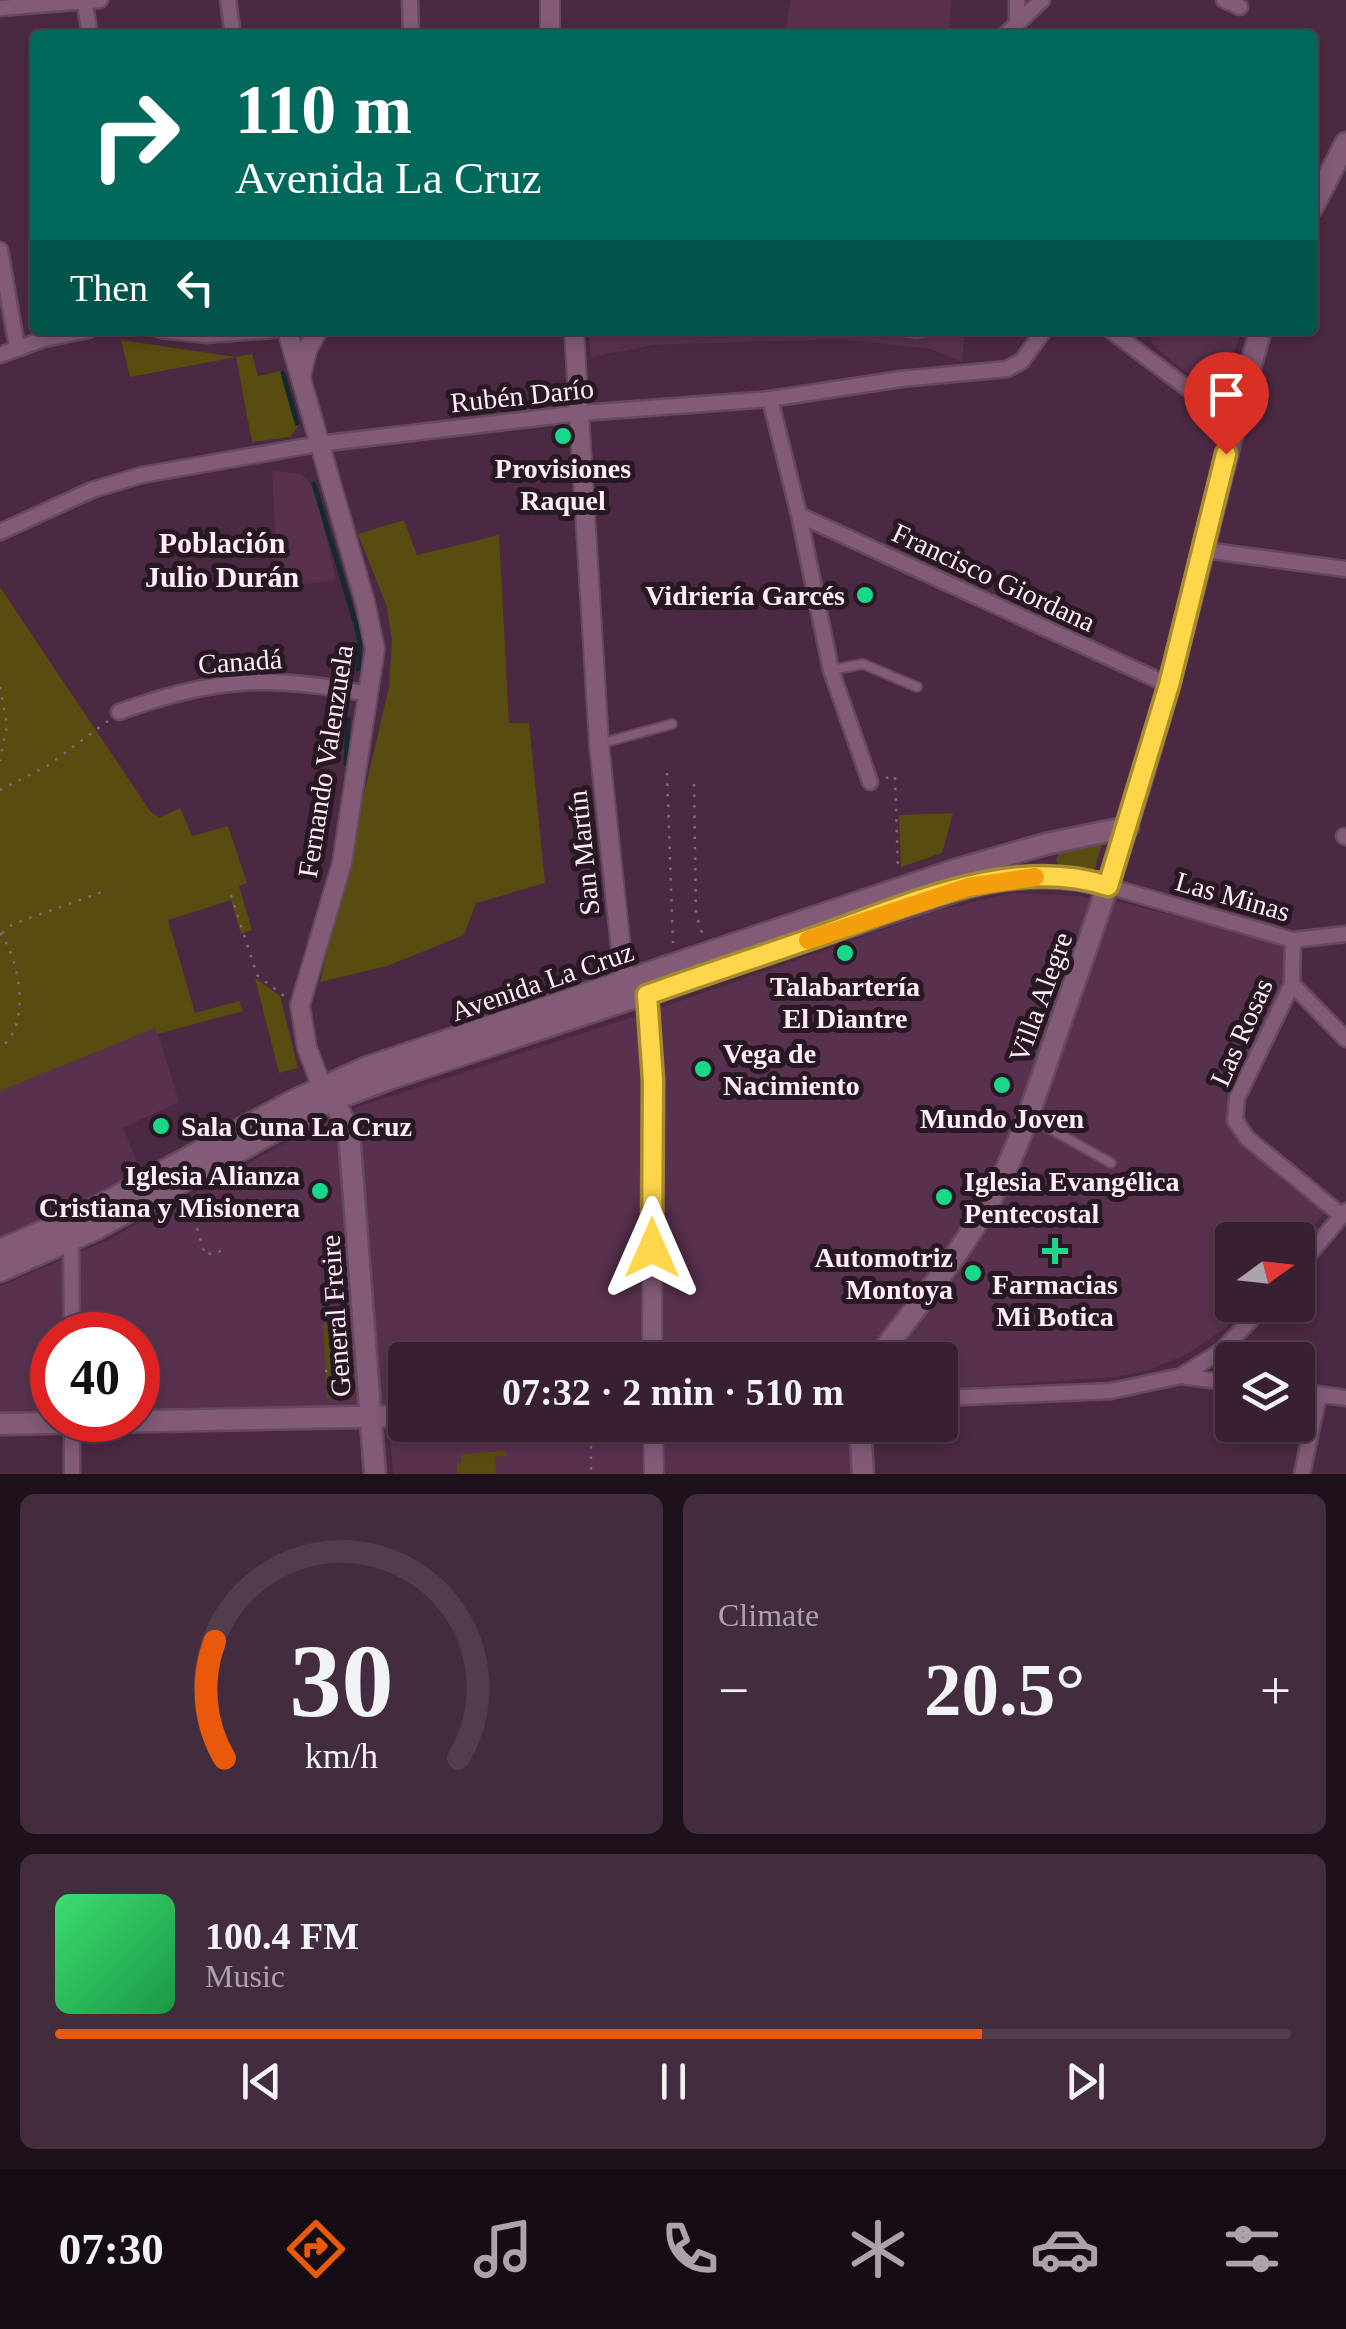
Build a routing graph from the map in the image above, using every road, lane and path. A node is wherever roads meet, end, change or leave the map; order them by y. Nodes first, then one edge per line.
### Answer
1 (228, 0) edge
2 (410, 0) edge
3 (550, 0) edge
4 (1017, 0) edge
5 (1042, 0) edge
6 (1224, 0) edge
7 (90, 1) edge
8 (1240, 7) dead end
9 (0, 8) edge
10 (1016, 23) junction
11 (90, 30) edge
12 (232, 30) edge
13 (411, 30) edge
14 (550, 30) edge
15 (1010, 30) edge
16 (1346, 143) edge
17 (1318, 197) edge
18 (0, 250) edge
19 (68, 335) edge
20 (288, 335) edge
21 (315, 335) edge
22 (574, 335) edge
23 (1040, 335) edge
24 (1117, 335) edge
25 (1259, 335) edge
26 (17, 347) junction
27 (0, 355) edge
28 (300, 379) junction
29 (770, 399) junction
30 (1236, 412) junction
31 (581, 413) junction
32 (318, 444) junction
33 (799, 515) junction
34 (0, 532) edge
35 (1204, 550) junction
36 (1346, 569) edge
37 (831, 670) junction
38 (1169, 685) junction
39 (0, 687) edge
40 (917, 687) dead end
41 (367, 694) junction
42 (119, 712) joint
43 (672, 724) dead end
44 (599, 744) junction
45 (0, 760) edge
46 (667, 774) dead end
47 (870, 782) joint
48 (694, 784) dead end
49 (0, 790) edge
50 (1128, 827) junction
51 (1046, 844) junction
52 (1048, 876) junction
53 (1108, 886) junction
54 (899, 890) junction
55 (102, 892) dead end
56 (231, 894) dead end
57 (0, 933) edge
58 (1346, 934) edge
59 (1293, 940) junction
60 (708, 954) junction
61 (680, 964) junction
62 (629, 981) junction
63 (1292, 984) junction
64 (647, 995) junction
65 (300, 1004) junction
66 (1346, 1038) edge
67 (0, 1048) edge
68 (325, 1093) junction
69 (1027, 1116) junction
70 (1111, 1162) dead end
71 (183, 1182) junction
72 (1344, 1213) edge
73 (69, 1231) junction
74 (1315, 1247) edge
75 (0, 1250) edge
76 (224, 1250) dead end
77 (0, 1270) edge
78 (71, 1312) edge
79 (1249, 1322) edge
80 (652, 1342) edge
81 (889, 1342) edge
82 (365, 1368) junction
83 (325, 1371) dead end
84 (334, 1371) junction
85 (1181, 1376) junction
86 (1215, 1381) edge
87 (1315, 1393) edge
88 (1319, 1394) junction
89 (958, 1397) edge
90 (1346, 1398) edge
91 (388, 1416) edge
92 (335, 1417) junction
93 (370, 1417) junction
94 (160, 1420) edge
95 (30, 1423) edge
96 (0, 1424) edge
97 (72, 1442) edge
98 (591, 1442) edge
99 (653, 1442) edge
100 (861, 1442) edge
101 (72, 1474) edge
102 (375, 1474) edge
103 (592, 1474) edge
104 (654, 1474) edge
105 (863, 1474) edge
106 (1302, 1474) edge

1 - 12 street
2 - 13 street
3 - 14 street
4 - 10 street
5 - 10 street
6 - 8 street
7 - 9 street
7 - 11 street
10 - 15 street
16 - 17 main road
18 - 26 street
19 - 26 street
20 - 28 street, Fernando Valenzuela
21 - 28 street
22 - 31 street, San Martín
23 - 29 street, Rubén Darío
24 - 30 street
25 - 30 main road, Villa Alegre
26 - 27 street
28 - 32 street, Fernando Valenzuela
29 - 31 street, Rubén Darío
29 - 33 street
30 - 35 main road, Villa Alegre
31 - 32 street, Rubén Darío
31 - 44 street, San Martín
32 - 34 street, Rubén Darío
32 - 41 street, Fernando Valenzuela
33 - 37 street
33 - 38 street, Francisco Giordana
35 - 36 street
35 - 38 main road, Villa Alegre
37 - 40 lane
37 - 47 street
38 - 50 main road, Villa Alegre
39 - 45 path
41 - 42 street, Canadá
41 - 65 street, Fernando Valenzuela
42 - 49 path
43 - 44 lane
44 - 62 street, San Martín
46 - 61 path
47 - 54 path
48 - 60 path
50 - 51 main road, Avenida La Cruz
50 - 53 main road, Villa Alegre
51 - 52 main road
51 - 54 main road, Avenida La Cruz
52 - 53 main road, Avenida La Cruz
52 - 64 main road, Avenida La Cruz
53 - 59 street, Las Minas
53 - 69 main road, Villa Alegre
54 - 60 main road, Avenida La Cruz
55 - 57 path
56 - 65 path
57 - 67 path
58 - 59 street, Las Minas
59 - 63 street, Las Rosas
60 - 61 main road, Avenida La Cruz
61 - 62 main road, Avenida La Cruz
62 - 64 street
62 - 68 main road, Avenida La Cruz
63 - 66 street
63 - 72 street, Las Rosas
64 - 68 main road, Avenida La Cruz
64 - 80 street
65 - 68 street, Fernando Valenzuela
68 - 71 main road, Avenida La Cruz
68 - 73 main road, Avenida La Cruz
68 - 82 main road, General Freire
69 - 70 lane
69 - 81 main road, Villa Alegre
71 - 73 main road, Avenida La Cruz
71 - 76 path
72 - 74 street
73 - 75 main road, Avenida La Cruz
73 - 77 main road, Avenida La Cruz
73 - 78 street
79 - 85 street
82 - 84 path
82 - 93 main road, General Freire
83 - 84 path
84 - 92 path
85 - 86 street
85 - 89 street
87 - 88 street
88 - 90 street
88 - 106 street
91 - 93 main road
92 - 93 main road
92 - 94 main road
93 - 102 main road, General Freire
95 - 96 main road
97 - 101 street
98 - 103 path
99 - 104 street
100 - 105 main road

